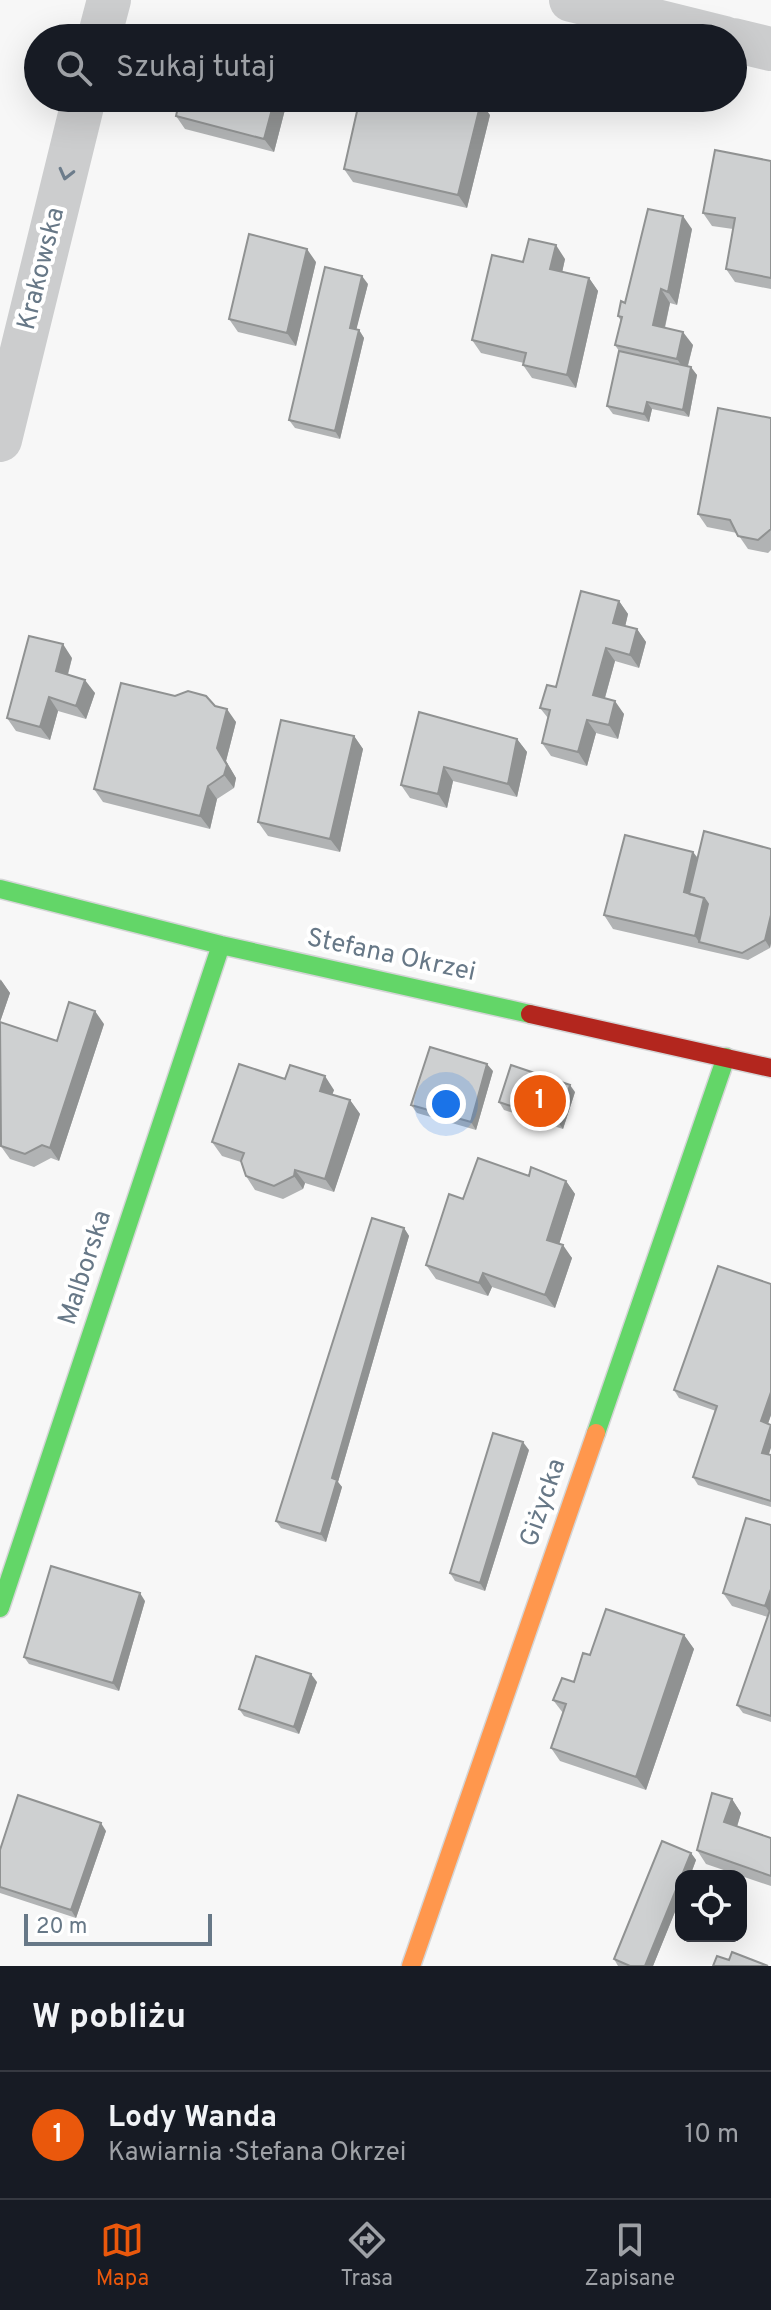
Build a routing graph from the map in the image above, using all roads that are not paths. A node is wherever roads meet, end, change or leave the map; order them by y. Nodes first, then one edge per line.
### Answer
1 (109, 0) edge
2 (571, 0) edge
3 (103, 24) edge
4 (668, 24) edge
5 (747, 43) edge
6 (771, 49) edge
7 (81, 112) edge
8 (0, 440) edge
9 (0, 889) edge
10 (221, 945) junction
11 (726, 1057) junction
12 (771, 1068) edge
13 (0, 1608) edge
14 (411, 1966) edge

1 - 3 street
2 - 4 street
5 - 6 street
7 -> 8 street, Krakowska
9 - 10 street, Stefana Okrzei
10 - 11 street, Stefana Okrzei
10 - 13 street, Malborska
11 - 12 street, Stefana Okrzei
11 - 14 street, Giżycka

